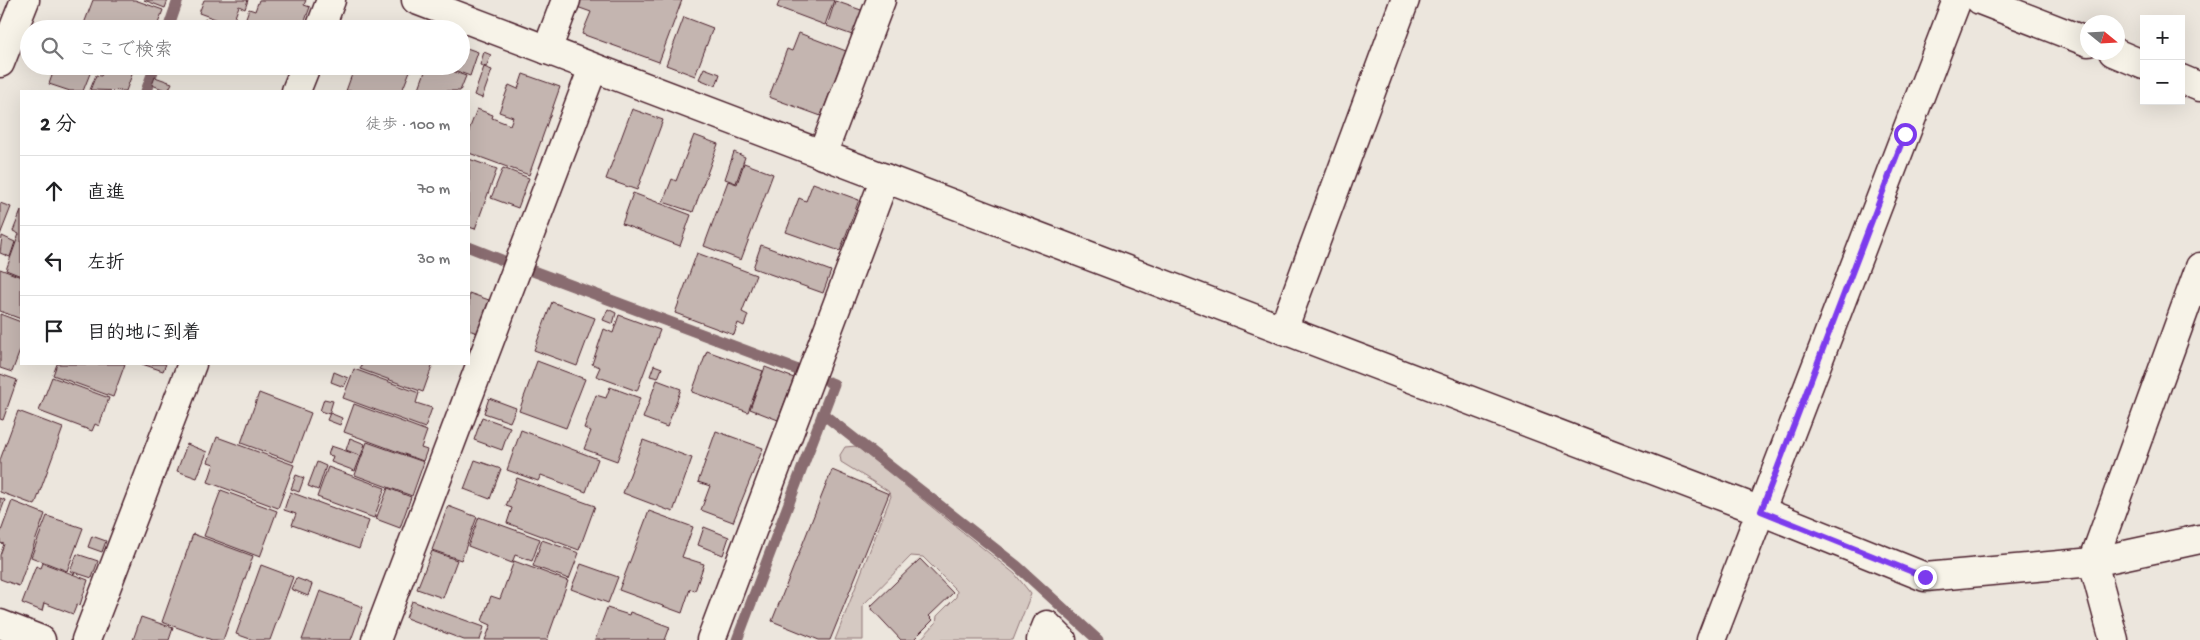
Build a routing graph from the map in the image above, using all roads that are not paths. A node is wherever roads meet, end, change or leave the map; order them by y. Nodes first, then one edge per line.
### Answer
1 (24, 0) edge
2 (332, 0) edge
3 (416, 0) edge
4 (566, 0) edge
5 (881, 0) edge
6 (1405, 0) edge
7 (1957, 0) edge
8 (1980, 0) edge
9 (324, 20) edge
10 (468, 20) edge
11 (470, 21) edge
12 (2080, 39) edge
13 (547, 50) junction
14 (2125, 57) edge
15 (0, 62) edge
16 (2140, 63) edge
17 (593, 68) junction
18 (302, 75) edge
19 (2185, 81) edge
20 (2200, 87) edge
21 (296, 90) edge
22 (822, 155) junction
23 (885, 178) junction
24 (2200, 267) edge
25 (1283, 330) junction
26 (192, 365) edge
27 (1761, 511) junction
28 (2200, 539) edge
29 (2093, 562) junction
30 (0, 624) edge
31 (41, 640) edge
32 (86, 640) edge
33 (376, 640) edge
34 (711, 640) edge
35 (1041, 640) edge
36 (1062, 640) edge
37 (1711, 640) edge
38 (2114, 640) edge

1 - 15 street
2 - 9 street
3 - 10 street
4 - 13 street
5 - 22 street
6 - 25 street
7 - 27 street
8 - 12 street
11 - 13 street
13 - 17 street
14 - 16 street
17 - 22 street
17 - 33 street
18 - 21 street
19 - 20 street
22 - 23 street
23 - 25 street
23 - 34 street
24 - 29 street
25 - 27 street
26 - 32 street
27 - 29 street
27 - 37 street
28 - 29 street
29 - 38 street
30 - 31 street
35 - 36 street

